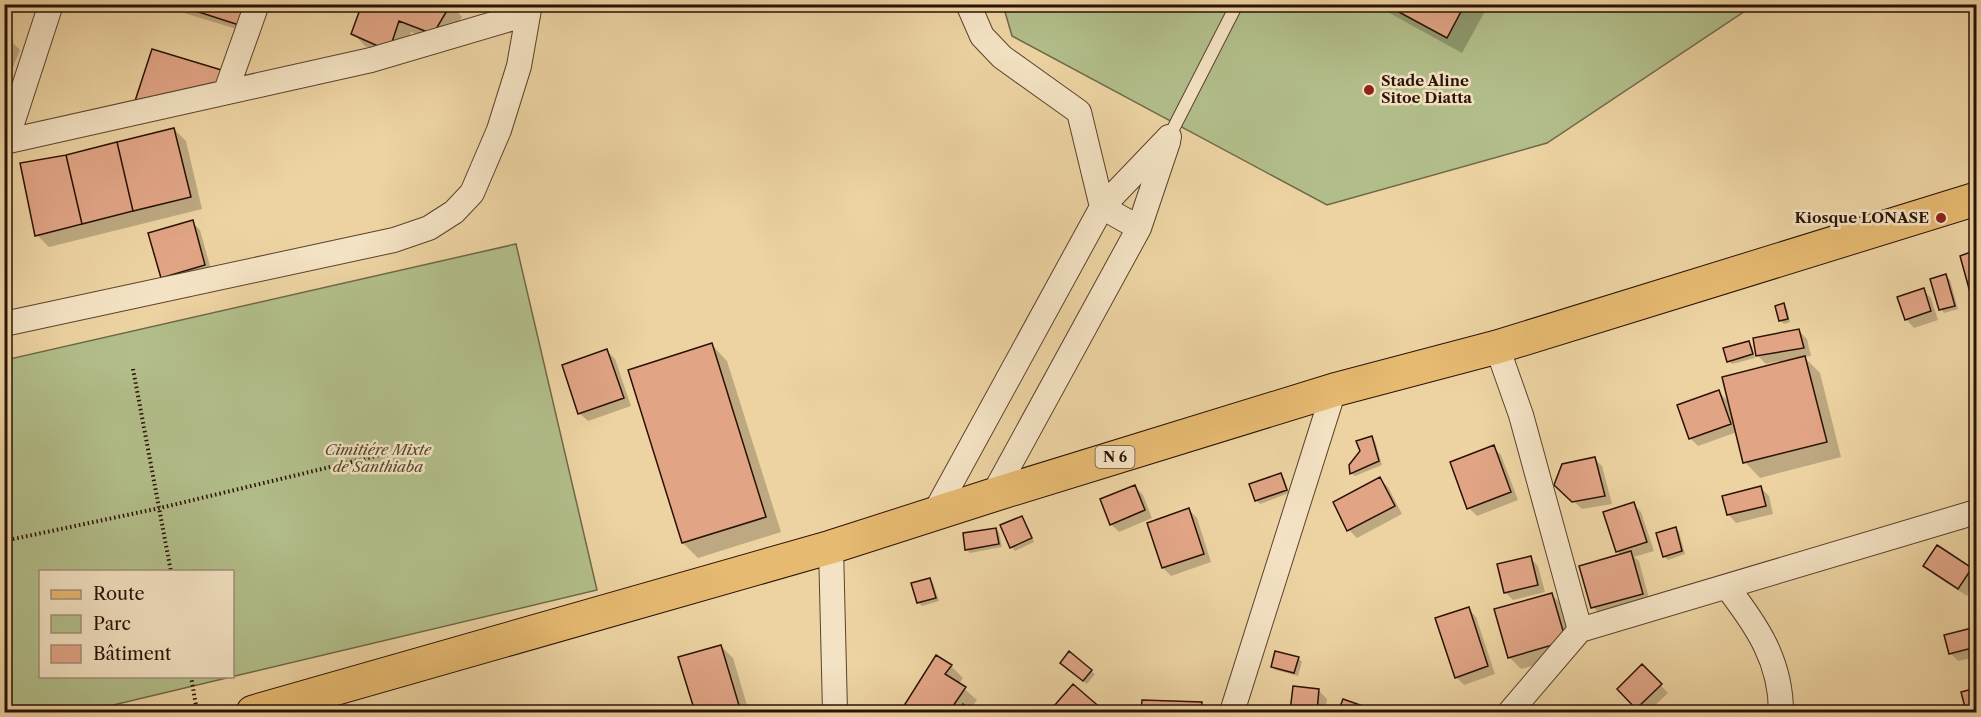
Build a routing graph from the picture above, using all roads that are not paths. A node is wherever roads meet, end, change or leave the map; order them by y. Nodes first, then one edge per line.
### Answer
1 (51, 4) edge
2 (257, 4) edge
3 (968, 4) edge
4 (1237, 4) edge
5 (529, 9) edge
6 (226, 92) junction
7 (1169, 137) junction
8 (5, 142) edge
9 (1977, 200) edge
10 (1102, 207) junction
11 (1139, 228) junction
12 (4, 324) edge
13 (1497, 347) junction
14 (1334, 390) junction
15 (993, 495) junction
16 (1977, 512) edge
17 (934, 514) junction
18 (831, 547) junction
19 (1727, 587) junction
20 (1580, 630) junction
21 (254, 712) edge
22 (835, 712) edge
23 (1232, 712) edge
24 (1510, 712) edge
25 (1781, 712) edge

1 - 8 street
2 - 6 street
3 - 10 street
4 - 7 lane
5 - 6 street
5 - 12 street
6 - 8 street
7 - 10 street
7 - 11 street
9 - 13 main road, N 6
10 - 11 street
10 - 17 street
11 - 15 street
13 - 14 main road, N 6
13 - 20 street
14 - 15 main road, N 6
14 - 23 street
15 - 17 main road, N 6
16 - 19 street
17 - 18 main road, N 6
18 - 21 main road, N 6
18 - 22 street
19 - 20 street
19 - 25 street
20 - 24 street

